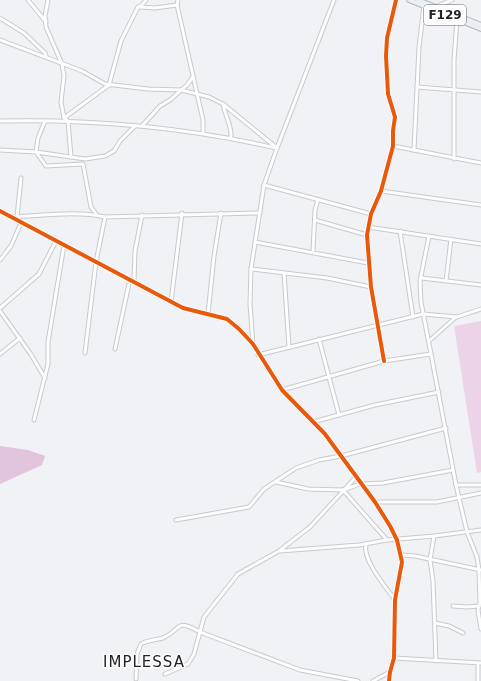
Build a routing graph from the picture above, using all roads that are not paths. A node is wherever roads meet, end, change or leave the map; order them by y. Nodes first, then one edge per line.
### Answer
1 (28, 0) edge
2 (48, 0) edge
3 (146, 0) edge
4 (178, 0) edge
5 (334, 0) edge
6 (396, 0) edge
7 (409, 0) edge
8 (418, 0) edge
9 (452, 0) edge
10 (177, 5) junction
11 (424, 6) junction
12 (138, 7) junction
13 (435, 7) junction
14 (0, 18) edge
15 (457, 20) junction
16 (46, 22) junction
17 (481, 25) edge
18 (481, 29) edge
19 (0, 40) edge
20 (46, 56) junction
21 (62, 64) junction
22 (192, 77) junction
23 (109, 85) junction
24 (417, 87) junction
25 (455, 89) junction
26 (181, 90) junction
27 (196, 92) junction
28 (481, 92) edge
29 (224, 104) junction
30 (64, 118) junction
31 (0, 121) edge
32 (46, 121) junction
33 (68, 121) junction
34 (135, 126) junction
35 (142, 126) junction
36 (203, 133) junction
37 (231, 138) junction
38 (393, 146) junction
39 (277, 148) junction
40 (0, 150) edge
41 (414, 150) junction
42 (36, 152) junction
43 (71, 157) junction
44 (85, 159) junction
45 (454, 159) junction
46 (481, 163) edge
47 (83, 164) junction
48 (21, 178) dead end
49 (264, 185) junction
50 (381, 191) junction
51 (318, 200) junction
52 (481, 205) edge
53 (0, 210) edge
54 (221, 212) junction
55 (260, 213) junction
56 (96, 214) junction
57 (182, 214) junction
58 (371, 214) junction
59 (142, 215) junction
60 (10, 217) junction
61 (17, 217) junction
62 (105, 217) junction
63 (315, 220) junction
64 (22, 223) junction
65 (368, 227) junction
66 (400, 231) junction
67 (367, 235) junction
68 (429, 236) junction
69 (451, 239) junction
70 (56, 241) junction
71 (255, 242) junction
72 (481, 244) edge
73 (64, 245) junction
74 (313, 251) junction
75 (0, 260) edge
76 (96, 262) junction
77 (368, 263) junction
78 (251, 269) junction
79 (284, 273) junction
80 (422, 278) junction
81 (132, 280) junction
82 (446, 281) junction
83 (481, 285) edge
84 (371, 286) junction
85 (171, 302) junction
86 (0, 308) edge
87 (481, 309) edge
88 (0, 311) edge
89 (208, 314) junction
90 (423, 314) junction
91 (413, 317) junction
92 (457, 317) junction
93 (378, 324) junction
94 (20, 338) junction
95 (319, 339) junction
96 (429, 341) junction
97 (253, 344) junction
98 (289, 347) junction
99 (115, 349) dead end
100 (85, 353) dead end
101 (0, 354) edge
102 (258, 354) junction
103 (431, 354) junction
104 (384, 361) junction
105 (330, 376) junction
106 (45, 378) junction
107 (282, 390) junction
108 (439, 392) junction
109 (339, 415) junction
110 (34, 420) dead end
111 (313, 422) junction
112 (446, 428) junction
113 (341, 456) junction
114 (453, 470) junction
115 (356, 477) junction
116 (276, 482) junction
117 (360, 484) junction
118 (456, 485) junction
119 (481, 485) edge
120 (343, 490) junction
121 (481, 493) edge
122 (459, 498) junction
123 (375, 502) junction
124 (176, 520) dead end
125 (481, 530) edge
126 (467, 532) junction
127 (434, 536) junction
128 (387, 540) junction
129 (397, 540) junction
130 (366, 544) junction
131 (279, 552) junction
132 (401, 555) junction
133 (430, 560) junction
134 (480, 570) edge
135 (394, 600) junction
136 (453, 606) dead end
137 (479, 606) junction
138 (435, 623) junction
139 (481, 629) edge
140 (200, 632) junction
141 (463, 633) dead end
142 (394, 658) junction
143 (436, 662) junction
144 (479, 663) edge
145 (390, 672) junction
146 (165, 674) dead end
147 (136, 679) dead end
148 (358, 681) edge
149 (373, 681) edge
150 (389, 681) edge
151 (478, 681) edge

1 - 16 street
2 - 16 street
3 - 12 street
4 - 10 street
5 - 39 street
6 - 38 street
7 - 11 main road, F129
8 - 13 main road, F129
9 - 13 street
10 - 12 street
10 - 22 street
11 - 15 main road, F129
11 - 24 street
12 - 23 street
13 - 17 main road, F129
14 - 20 street
15 - 18 main road, F129
15 - 25 street
16 - 21 street
19 - 20 street
20 - 21 street
21 - 23 street
21 - 30 street
22 - 26 street
22 - 27 street
23 - 26 street
23 - 30 street
24 - 25 street
24 - 41 street
25 - 28 street
25 - 45 street
26 - 27 street
26 - 35 street
27 - 29 street
27 - 36 street
29 - 37 street
29 - 39 street
30 - 33 street
31 - 32 street
32 - 33 street
32 - 42 street
33 - 34 street
33 - 43 street
34 - 35 street
34 - 44 street
35 - 36 street
36 - 37 street
37 - 39 street
38 - 41 street
38 - 50 street
39 - 49 street
40 - 42 street
41 - 45 street
42 - 43 street
42 - 47 street
43 - 44 street
44 - 47 street
45 - 46 street
47 - 56 street
48 - 61 street
49 - 51 street
49 - 55 street
50 - 52 street
50 - 58 street
51 - 58 street
51 - 63 street
53 - 60 street
54 - 55 street
54 - 57 street
54 - 89 street
55 - 71 street
56 - 61 street
56 - 62 street
57 - 59 street
57 - 85 street
58 - 65 street
59 - 62 street
59 - 81 street
60 - 61 street
60 - 64 street
62 - 76 street
63 - 67 street
63 - 74 street
64 - 70 street
64 - 75 street
65 - 66 street
65 - 67 street
66 - 68 street
66 - 91 street
67 - 77 street
68 - 69 street
68 - 80 street
69 - 72 street
69 - 82 street
70 - 73 street
70 - 86 street
71 - 74 street
71 - 78 street
73 - 76 street
73 - 106 street
74 - 77 street
76 - 81 street
76 - 100 street
77 - 84 street
78 - 79 street
78 - 97 street
79 - 84 street
79 - 98 street
80 - 82 street
80 - 90 street
81 - 85 street
81 - 99 street
82 - 83 street
84 - 93 street
85 - 89 street
87 - 92 street
88 - 94 street
89 - 97 street
90 - 91 street
90 - 92 street
90 - 96 street
91 - 93 street
92 - 96 street
93 - 95 street
93 - 104 street
94 - 101 street
94 - 106 street
95 - 98 street
95 - 105 street
96 - 103 street
97 - 102 street
98 - 102 street
102 - 107 street
103 - 104 street
103 - 108 street
104 - 105 street
105 - 107 street
105 - 109 street
106 - 110 street
107 - 111 street
108 - 109 street
108 - 112 street
109 - 111 street
111 - 113 street
112 - 113 street
112 - 114 street
113 - 115 street
113 - 116 street
114 - 117 street
114 - 118 street
115 - 117 street
115 - 120 street
116 - 120 street
116 - 124 street
117 - 120 street
117 - 123 street
118 - 119 street
118 - 122 street
120 - 128 street
120 - 131 street
121 - 122 street
122 - 123 street
122 - 126 street
123 - 129 street
125 - 126 street
126 - 127 street
126 - 134 street
127 - 129 street
127 - 133 street
128 - 129 street
128 - 130 street
129 - 132 street
130 - 131 street
130 - 135 street
131 - 140 street
132 - 133 street
132 - 135 street
133 - 134 street
133 - 138 street
134 - 137 street
135 - 142 street
136 - 137 street
137 - 139 street
138 - 141 street
138 - 143 street
140 - 146 street
140 - 147 street
140 - 148 street
142 - 143 street
142 - 145 street
143 - 144 street
144 - 151 street
145 - 149 street
145 - 150 street

